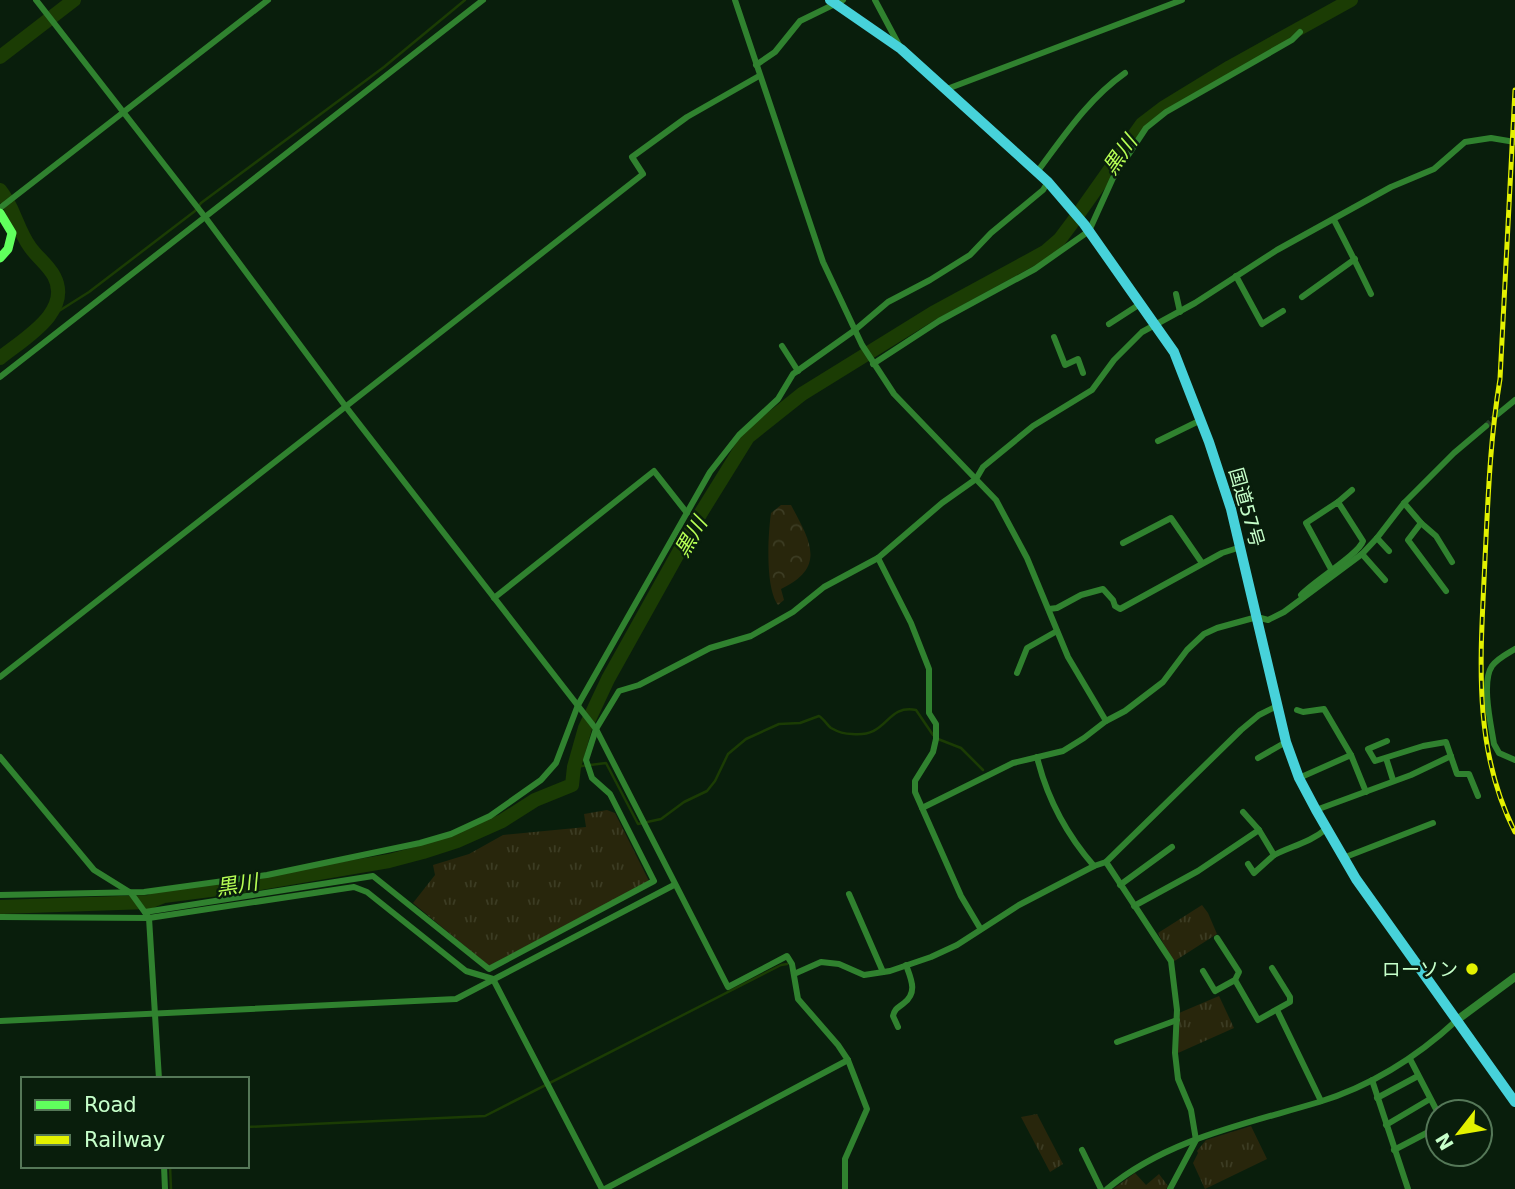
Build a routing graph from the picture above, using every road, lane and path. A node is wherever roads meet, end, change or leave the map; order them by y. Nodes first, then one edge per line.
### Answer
1 (36, 0) edge
2 (268, 0) edge
3 (484, 0) edge
4 (735, 0) edge
5 (874, 0) edge
6 (1182, 0) edge
7 (836, 2) edge
8 (1300, 32) dead end
9 (901, 49) junction
10 (756, 65) junction
11 (1125, 73) dead end
12 (759, 76) junction
13 (947, 89) junction
14 (123, 113) junction
15 (1515, 142) edge
16 (1037, 172) junction
17 (1048, 182) junction
18 (0, 211) edge
19 (205, 216) junction
20 (1334, 219) junction
21 (1086, 227) junction
22 (0, 258) edge
23 (1354, 259) junction
24 (1237, 276) junction
25 (1176, 294) dead end
26 (1371, 294) dead end
27 (1302, 297) dead end
28 (1140, 304) junction
29 (1283, 311) dead end
30 (1180, 312) junction
31 (1109, 324) dead end
32 (1156, 326) junction
33 (855, 330) junction
34 (1054, 337) dead end
35 (779, 356) dead end
36 (873, 364) junction
37 (798, 371) junction
38 (1083, 373) dead end
39 (0, 377) edge
40 (1515, 400) edge
41 (346, 407) junction
42 (1498, 414) tunnel mouth
43 (1200, 420) junction
44 (1486, 426) tunnel mouth
45 (1158, 440) dead end
46 (976, 479) junction
47 (1352, 490) dead end
48 (1338, 502) junction
49 (1404, 503) junction
50 (687, 513) junction
51 (1421, 523) junction
52 (1377, 538) junction
53 (1123, 543) dead end
54 (1241, 547) junction
55 (1388, 551) dead end
56 (1362, 554) junction
57 (878, 558) junction
58 (1452, 562) dead end
59 (1202, 563) junction
60 (1331, 569) junction
61 (1385, 580) dead end
62 (1446, 591) dead end
63 (494, 598) junction
64 (1292, 604) junction
65 (1049, 609) junction
66 (1257, 617) junction
67 (1057, 631) junction
68 (1515, 649) edge
69 (1017, 673) dead end
70 (0, 677) edge
71 (578, 705) junction
72 (1277, 706) junction
73 (1297, 710) dead end
74 (1106, 721) junction
75 (596, 729) junction
76 (1387, 741) dead end
77 (1286, 742) junction
78 (1350, 755) junction
79 (1451, 756) junction
80 (0, 757) edge
81 (1037, 757) junction
82 (1258, 758) dead end
83 (1386, 758) junction
84 (1515, 761) edge
85 (1299, 778) junction
86 (1393, 780) junction
87 (1366, 792) junction
88 (1478, 796) dead end
89 (922, 808) junction
90 (1315, 810) junction
91 (1244, 811) dead end
92 (1433, 823) dead end
93 (1326, 829) junction
94 (1259, 830) junction
95 (1172, 847) dead end
96 (1274, 855) junction
97 (1343, 858) junction
98 (1106, 862) junction
99 (1248, 864) dead end
100 (1094, 866) junction
101 (674, 885) junction
102 (1121, 885) junction
103 (131, 892) junction
104 (849, 894) dead end
105 (0, 895) edge
106 (1133, 906) junction
107 (147, 915) junction
108 (0, 917) edge
109 (980, 928) junction
110 (1217, 938) dead end
111 (906, 965) junction
112 (1272, 968) dead end
113 (1203, 971) dead end
114 (883, 972) junction
115 (794, 974) junction
116 (1515, 977) edge
117 (493, 979) junction
118 (1235, 980) junction
119 (1278, 1010) junction
120 (156, 1013) junction
121 (1177, 1020) junction
122 (1457, 1020) junction
123 (0, 1021) edge
124 (898, 1027) dead end
125 (1117, 1042) dead end
126 (1410, 1059) junction
127 (848, 1060) junction
128 (1418, 1076) junction
129 (159, 1077) edge
130 (1372, 1080) junction
131 (1377, 1098) junction
132 (1429, 1098) edge
133 (1321, 1101) junction
134 (1515, 1102) edge
135 (1424, 1103) edge
136 (1386, 1125) junction
137 (1424, 1134) edge
138 (1196, 1140) junction
139 (1082, 1150) dead end
140 (1394, 1150) junction
141 (164, 1168) edge
142 (165, 1189) edge
143 (604, 1189) edge
144 (845, 1189) edge
145 (1101, 1189) edge
146 (1107, 1189) edge
147 (1170, 1189) edge
148 (1408, 1189) edge

1 - 14 street
2 - 14 street
3 - 19 street
4 - 10 street
5 - 9 street
6 - 13 street
7 - 9 highway, 国道57号
7 - 10 street
8 - 21 street
9 - 13 highway, 国道57号
10 - 12 street
11 - 16 street
12 - 33 street
12 - 41 street
13 - 16 highway, 国道57号
14 - 18 street
14 - 19 street
15 - 20 street
16 - 17 highway, 国道57号
17 - 21 highway, 国道57号
17 - 33 street
18 - 22 main road
19 - 39 street
19 - 41 street
20 - 23 street
20 - 24 street
21 - 28 highway, 国道57号
21 - 36 street
23 - 26 street
23 - 27 street
24 - 29 street
24 - 30 street
25 - 30 street
28 - 31 street
28 - 32 highway, 国道57号
30 - 32 street
32 - 43 highway, 国道57号
32 - 46 street
33 - 36 street
33 - 37 street
34 - 38 street
35 - 37 street
36 - 46 street
37 - 50 street
40 - 42 street
41 - 63 street
41 - 70 street
43 - 45 street
43 - 54 highway, 国道57号
44 - 49 street
46 - 57 street
46 - 65 street
47 - 48 street
48 - 60 street
48 - 60 street
49 - 51 street
49 - 52 street
50 - 63 street
50 - 71 street
51 - 58 street
51 - 62 street
52 - 55 street
52 - 56 street
53 - 59 street
54 - 59 street
54 - 66 highway, 国道57号
56 - 61 street
56 - 64 street
57 - 75 street
57 - 89 street
59 - 65 street
60 - 64 street
63 - 71 street
64 - 66 street
65 - 67 street
66 - 72 highway, 国道57号
66 - 74 street
67 - 69 street
67 - 74 street
68 - 84 street
71 - 75 street
71 - 103 street
72 - 77 highway, 国道57号
72 - 98 street
73 - 78 street
74 - 81 street
75 - 101 street
75 - 107 street
76 - 83 street
77 - 82 street
77 - 85 highway, 国道57号
78 - 85 street
78 - 87 street
79 - 83 street
79 - 86 street
79 - 88 street
80 - 103 street
81 - 89 street
81 - 100 street
83 - 86 street
85 - 90 highway, 国道57号
86 - 87 street
87 - 90 street
89 - 109 street
90 - 93 highway, 国道57号
91 - 94 street
92 - 97 street
93 - 96 street
93 - 97 highway, 国道57号
94 - 96 street
94 - 106 street
95 - 102 street
96 - 99 street
97 - 122 highway, 国道57号
98 - 100 street
98 - 102 street
100 - 109 street
101 - 115 street
101 - 117 street
102 - 106 street
103 - 105 street
103 - 107 street
104 - 114 street
106 - 121 street
107 - 108 street
107 - 117 street
107 - 120 street
109 - 111 street
110 - 118 street
111 - 114 street
111 - 124 street
112 - 119 street
113 - 118 street
114 - 115 street
115 - 127 street
116 - 122 street
117 - 120 street
117 - 143 street
118 - 119 street
119 - 133 street
120 - 123 street
120 - 129 street
121 - 125 street
121 - 138 street
122 - 126 street
122 - 134 highway, 国道57号
126 - 128 street
126 - 130 street
127 - 143 street
127 - 144 street
128 - 131 street
128 - 132 street
130 - 131 street
130 - 133 street
131 - 136 street
133 - 138 street
135 - 136 street
136 - 140 street
137 - 140 street
138 - 146 street
138 - 147 street
139 - 145 street
140 - 148 street
141 - 142 street

